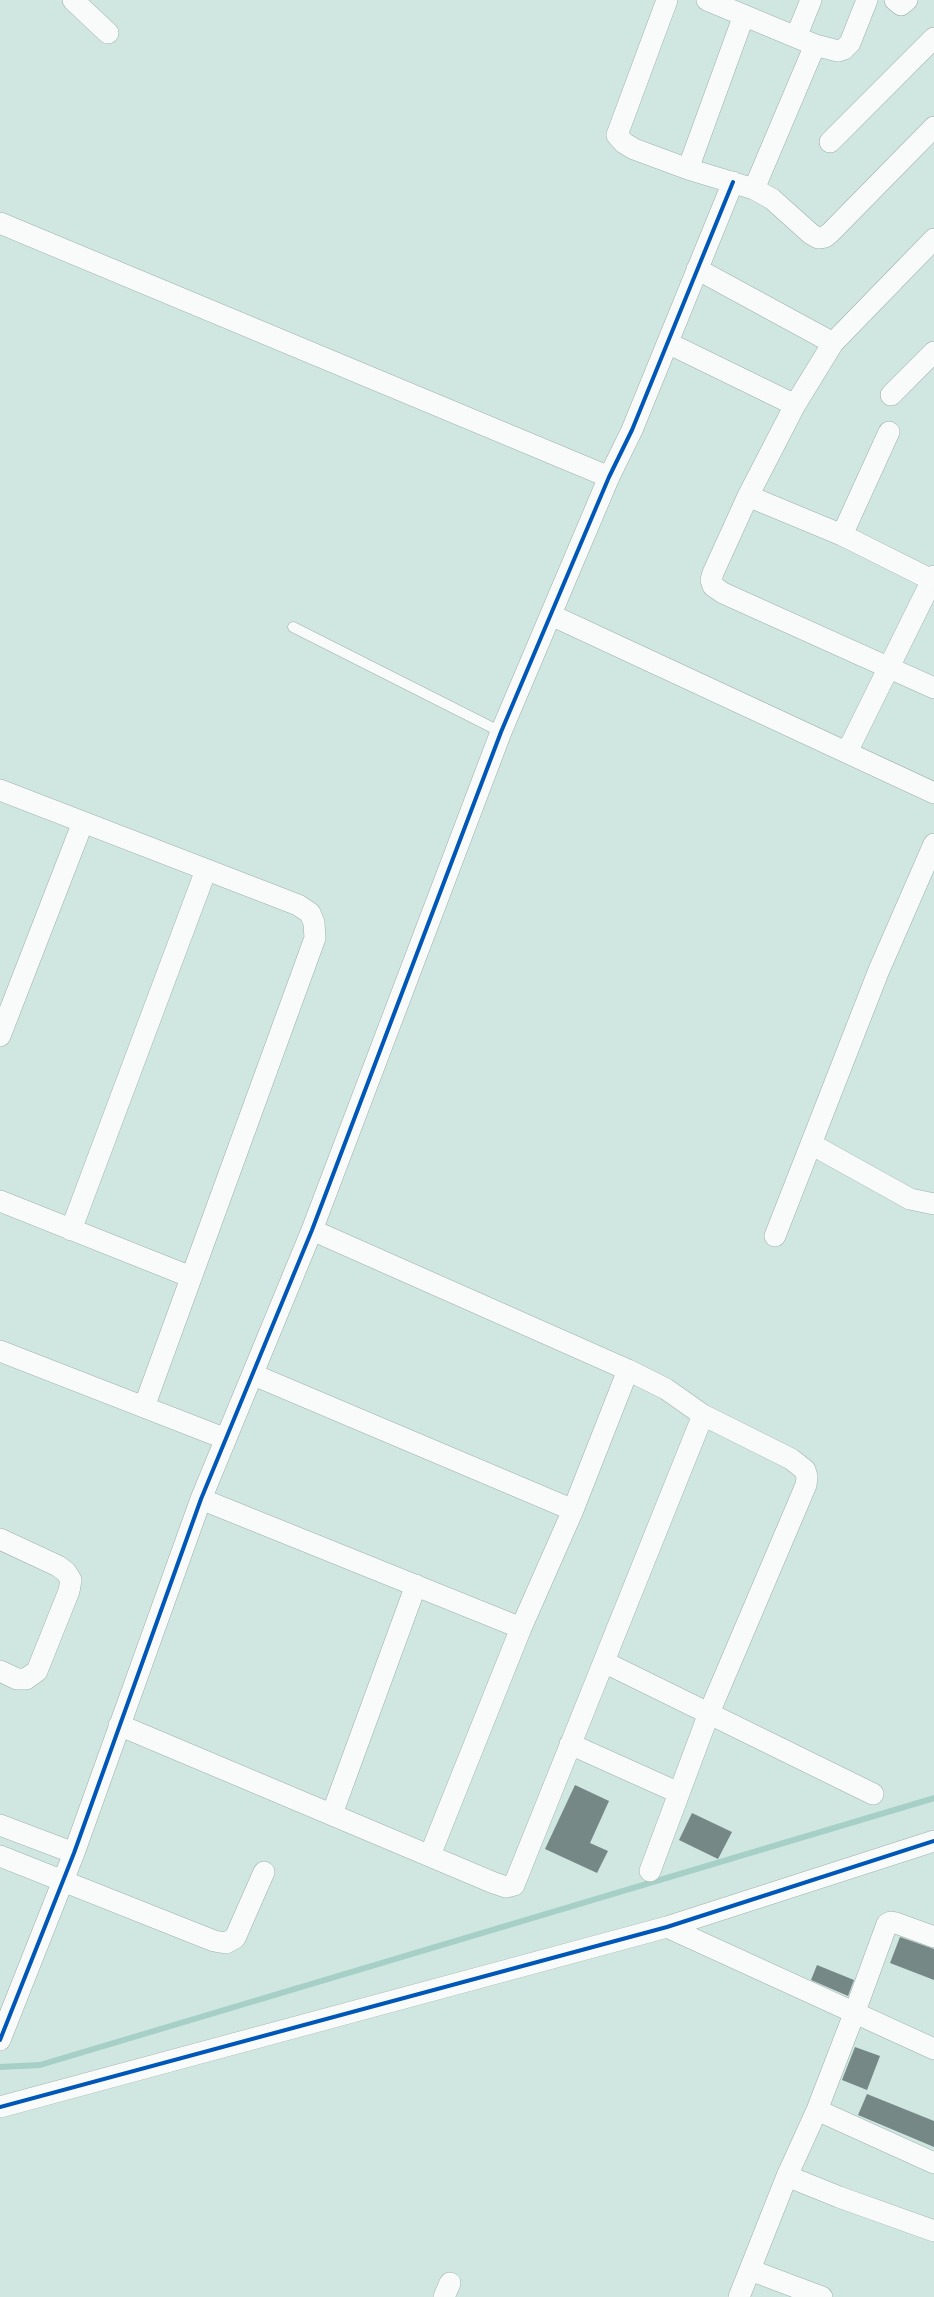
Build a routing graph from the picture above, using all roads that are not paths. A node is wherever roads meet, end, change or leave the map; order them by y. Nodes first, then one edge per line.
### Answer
1 (73, 0) edge
2 (667, 0) edge
3 (706, 0) edge
4 (811, 0) edge
5 (867, 0) edge
6 (895, 0) edge
7 (907, 0) edge
8 (744, 15) junction
9 (108, 33) dead end
10 (796, 37) junction
11 (934, 38) edge
12 (815, 45) junction
13 (934, 127) edge
14 (830, 142) dead end
15 (688, 169) junction
16 (733, 182) junction
17 (754, 188) junction
18 (0, 223) edge
19 (934, 239) edge
20 (698, 269) junction
21 (668, 343) junction
22 (833, 343) junction
23 (934, 352) edge
24 (890, 395) dead end
25 (795, 405) junction
26 (889, 432) dead end
27 (609, 477) junction
28 (748, 496) junction
29 (842, 535) junction
30 (933, 578) edge
31 (551, 615) junction
32 (293, 627) dead end
33 (889, 669) junction
34 (934, 688) edge
35 (501, 732) junction
36 (847, 752) junction
37 (0, 790) edge
38 (934, 793) edge
39 (83, 822) junction
40 (934, 844) edge
41 (206, 870) junction
42 (0, 1036) edge
43 (811, 1144) junction
44 (0, 1201) edge
45 (934, 1204) edge
46 (71, 1230) junction
47 (312, 1230) junction
48 (775, 1236) dead end
49 (191, 1277) junction
50 (0, 1351) edge
51 (628, 1370) junction
52 (254, 1375) junction
53 (144, 1407) junction
54 (703, 1415) junction
55 (226, 1439) junction
56 (201, 1499) junction
57 (573, 1510) junction
58 (0, 1539) edge
59 (416, 1585) junction
60 (521, 1628) junction
61 (604, 1662) junction
62 (0, 1671) edge
63 (709, 1713) junction
64 (119, 1725) junction
65 (570, 1744) junction
66 (679, 1793) junction
67 (873, 1794) dead end
68 (332, 1814) junction
69 (0, 1825) edge
70 (934, 1841) edge
71 (74, 1853) junction
72 (430, 1855) junction
73 (0, 1856) edge
74 (650, 1870) dead end
75 (264, 1872) dead end
76 (62, 1881) junction
77 (667, 1927) junction
78 (934, 1937) edge
79 (854, 2014) junction
80 (1, 2034) edge
81 (934, 2049) edge
82 (0, 2107) edge
83 (816, 2110) junction
84 (934, 2163) edge
85 (787, 2176) junction
86 (934, 2231) edge
87 (750, 2270) junction
88 (740, 2297) edge
89 (822, 2297) edge

1 - 9 street
2 - 15 street
3 - 8 street
4 - 10 street
5 - 12 street
6 - 7 street
8 - 10 street
8 - 15 street
10 - 12 street
11 - 14 street
12 - 17 street
13 - 17 street
15 - 16 street
16 - 17 street
16 - 20 street
18 - 27 street
19 - 22 street
20 - 21 street
20 - 22 street
21 - 25 street
21 - 27 street
22 - 25 street
23 - 24 street
25 - 28 street
26 - 29 street
27 - 31 street
28 - 29 street
28 - 33 street
29 - 30 street
30 - 33 street
31 - 35 street
31 - 36 street
32 - 35 lane
33 - 34 street
33 - 36 street
35 - 47 street
36 - 38 street
37 - 39 street
39 - 41 street
39 - 42 street
40 - 43 street
41 - 46 street
41 - 49 street
43 - 45 street
43 - 48 street
44 - 46 street
46 - 49 street
47 - 51 street
47 - 52 street
49 - 53 street
50 - 53 street
51 - 54 street
51 - 57 street
52 - 55 street
52 - 57 street
53 - 55 street
54 - 61 street
54 - 63 street
55 - 56 street
56 - 59 street
56 - 64 street
57 - 60 street
58 - 62 street
59 - 60 street
59 - 68 street
60 - 72 street
61 - 63 street
61 - 65 street
63 - 66 street
63 - 67 street
64 - 68 street
64 - 71 street
65 - 66 street
65 - 72 street
66 - 74 street
68 - 72 street
69 - 71 street
70 - 77 street
71 - 76 street
73 - 76 street
75 - 76 street
76 - 80 street
77 - 79 street
77 - 82 street
78 - 79 street
79 - 81 street
79 - 83 street
83 - 84 street
83 - 85 street
85 - 86 street
85 - 87 street
87 - 88 street
87 - 89 street

